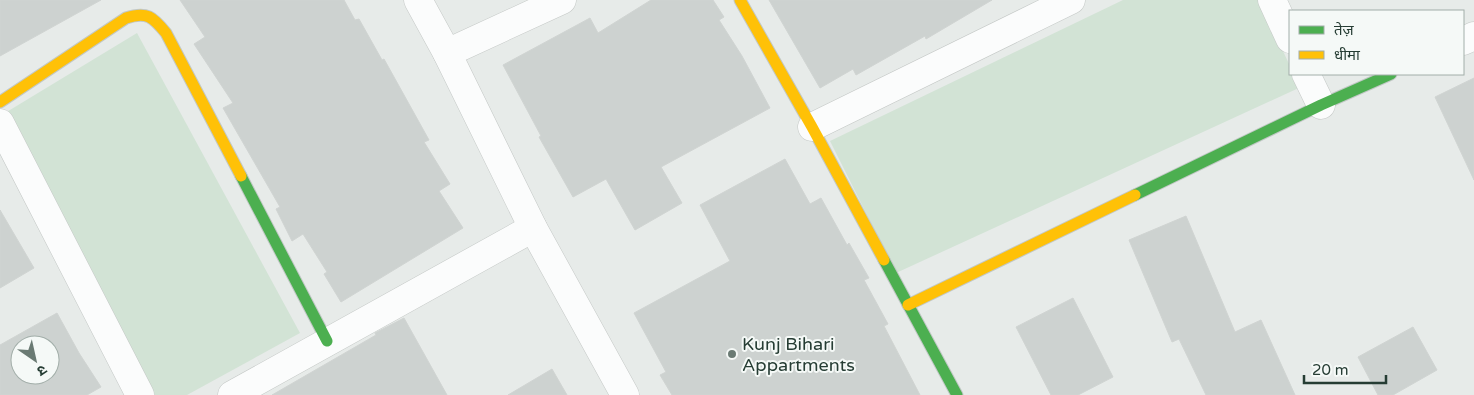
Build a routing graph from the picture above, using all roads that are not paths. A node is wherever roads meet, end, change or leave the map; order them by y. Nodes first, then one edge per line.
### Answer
1 (418, 0) edge
2 (562, 0) edge
3 (740, 0) edge
4 (1071, 0) edge
5 (1272, 0) edge
6 (1289, 37) edge
7 (447, 53) junction
8 (1306, 75) edge
9 (1389, 75) edge
10 (0, 102) edge
11 (1321, 105) junction
12 (0, 123) edge
13 (812, 127) junction
14 (532, 228) junction
15 (908, 305) junction
16 (328, 341) junction
17 (140, 395) edge
18 (232, 395) edge
19 (625, 395) edge
20 (957, 395) edge

1 - 7 street
2 - 7 street
3 - 13 street
4 - 13 street
5 - 6 street
7 - 14 street
8 - 11 street
9 - 11 street
10 - 16 street
11 - 15 street
12 - 17 street
13 - 15 street
14 - 16 street
14 - 19 street
15 - 20 street
16 - 18 street

